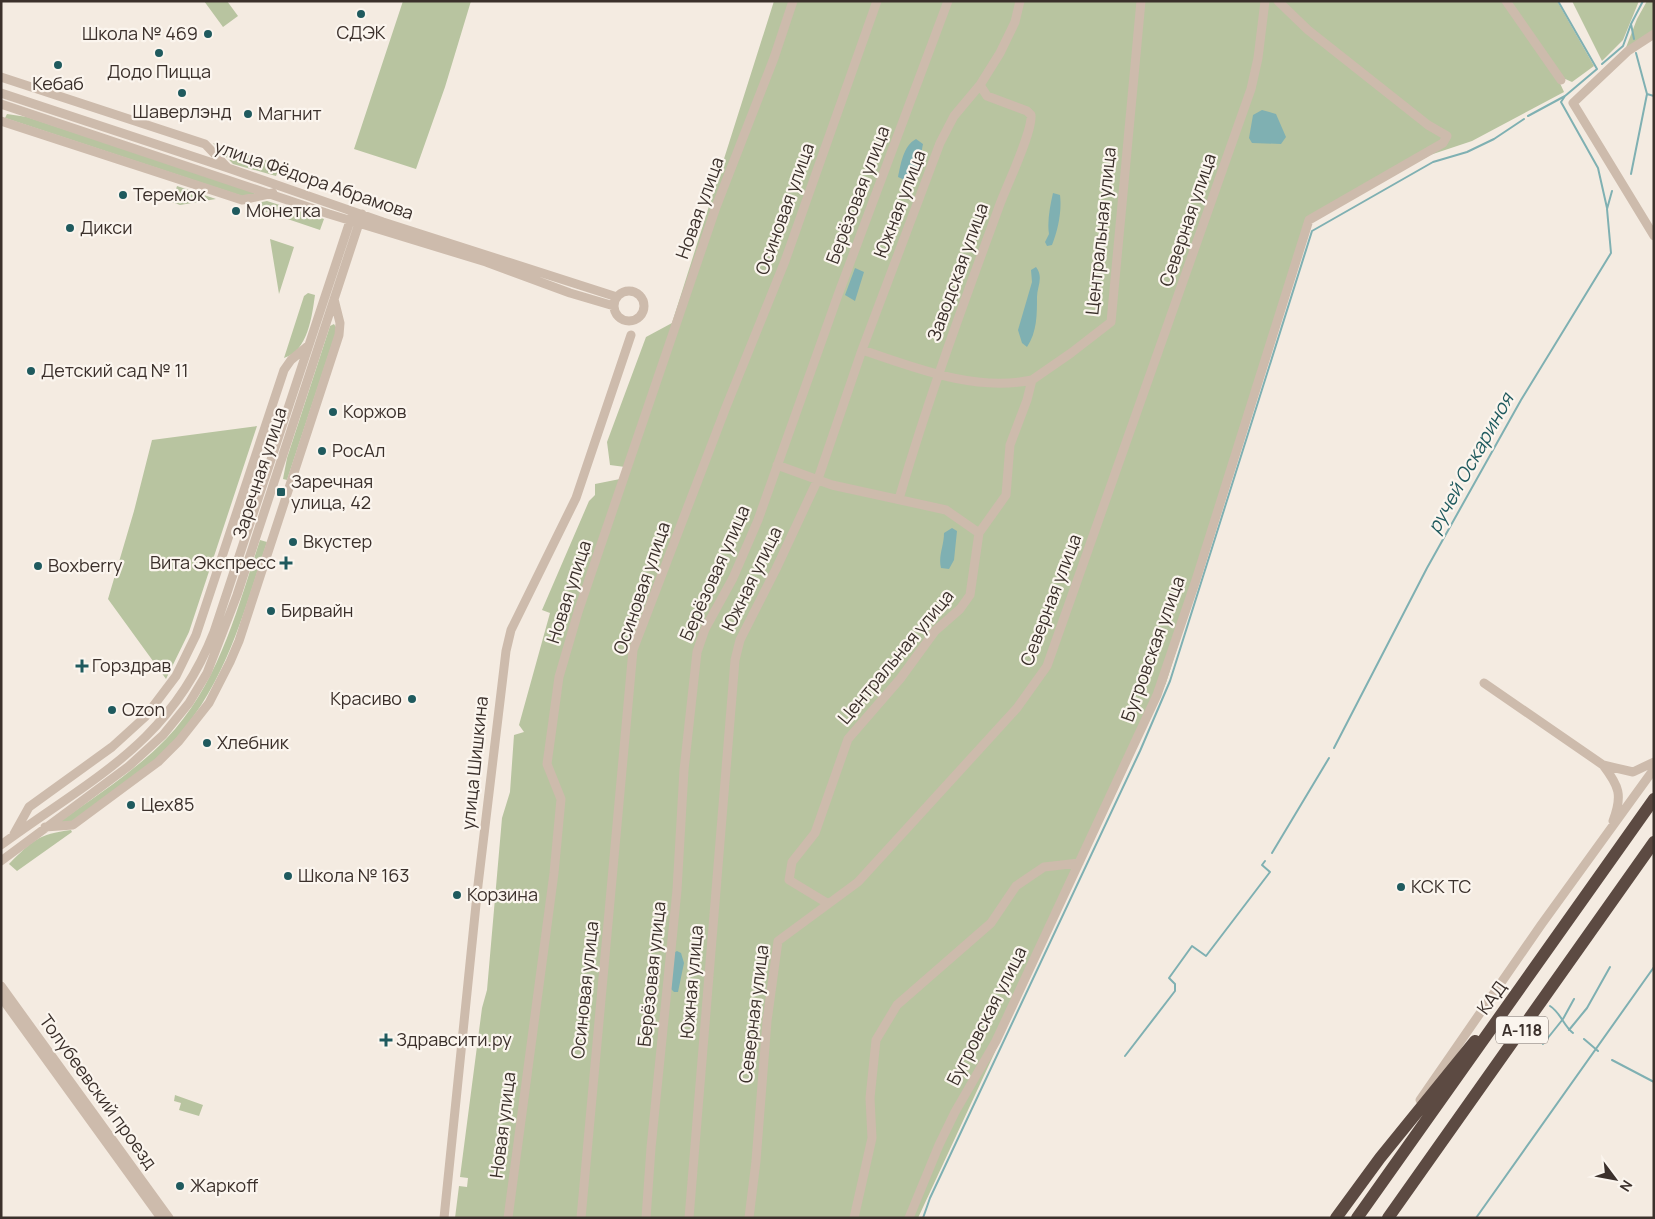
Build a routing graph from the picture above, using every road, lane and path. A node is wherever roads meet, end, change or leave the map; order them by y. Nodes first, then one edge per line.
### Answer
1 (793, 1) edge
2 (877, 1) edge
3 (948, 1) edge
4 (1020, 1) edge
5 (1141, 1) edge
6 (1266, 1) edge
7 (1278, 1) edge
8 (1506, 1) edge
9 (1654, 34) edge
10 (1, 77) edge
11 (1561, 80) dead end
12 (980, 85) junction
13 (1, 93) edge
14 (1, 104) edge
15 (1, 120) edge
16 (228, 168) junction
17 (273, 193) junction
18 (356, 217) junction
19 (1654, 236) edge
20 (334, 299) junction
21 (616, 301) dead end
22 (631, 335) dead end
23 (309, 345) junction
24 (862, 350) junction
25 (938, 375) junction
26 (1032, 380) junction
27 (777, 465) junction
28 (818, 479) junction
29 (899, 499) junction
30 (979, 533) junction
31 (1484, 683) dead end
32 (1654, 762) edge
33 (1602, 765) junction
34 (1654, 769) edge
35 (1654, 799) edge
36 (45, 828) junction
37 (1610, 831) junction
38 (13, 836) junction
39 (1654, 842) edge
40 (1, 845) edge
41 (1, 861) edge
42 (1079, 863) junction
43 (827, 903) junction
44 (1, 986) edge
45 (1, 997) edge
46 (1506, 1009) junction
47 (1380, 1158) junction
48 (160, 1218) edge
49 (169, 1218) edge
50 (444, 1218) edge
51 (508, 1218) edge
52 (581, 1218) edge
53 (646, 1218) edge
54 (689, 1218) edge
55 (749, 1218) edge
56 (854, 1218) edge
57 (909, 1218) edge
58 (1336, 1218) edge
59 (1356, 1218) edge
60 (1388, 1218) edge

1 - 51 street, Новая улица
2 - 52 street, Осиновая улица
3 - 27 street, Берёзовая улица
4 - 12 street, Южная улица
5 - 26 street, Центральная улица
6 - 43 street, Северная улица
7 - 42 street, Бугровская улица
8 - 11 street
9 - 19 street
10 - 16 street
12 - 24 street, Южная улица
12 - 25 street, Заводская улица
13 - 16 street, улица Фёдора Абрамова
14 - 17 street, улица Фёдора Абрамова
15 - 17 street
16 - 18 street, улица Фёдора Абрамова
17 - 18 street, улица Фёдора Абрамова
18 - 20 street, Заречная улица
18 - 21 street, улица Фёдора Абрамова
18 - 23 street, Заречная улица
20 - 36 street, Заречная улица
20 - 36 street
22 - 50 street, улица Шишкина
23 - 38 street
23 - 38 street, Заречная улица
24 - 25 street
24 - 28 street, Южная улица
25 - 26 street
25 - 29 street, Заводская улица
26 - 30 street, Центральная улица
27 - 28 street
27 - 53 street, Берёзовая улица
28 - 29 street
28 - 54 street, Южная улица
29 - 30 street
30 - 43 street, Центральная улица
31 - 33 street
32 - 33 street
33 - 37 street
34 - 37 street
35 - 46 highway, КАД / А-118
36 - 41 street, Заречная улица
37 - 47 street
38 - 40 street, Заречная улица
39 - 60 highway, А-118
42 - 56 street
42 - 57 street, Бугровская улица
43 - 55 street, Северная улица
44 - 49 street, Толубеевский проезд
45 - 48 street, Толубеевский проезд
46 - 47 highway
46 - 59 highway, КАД / А-118
47 - 58 highway

